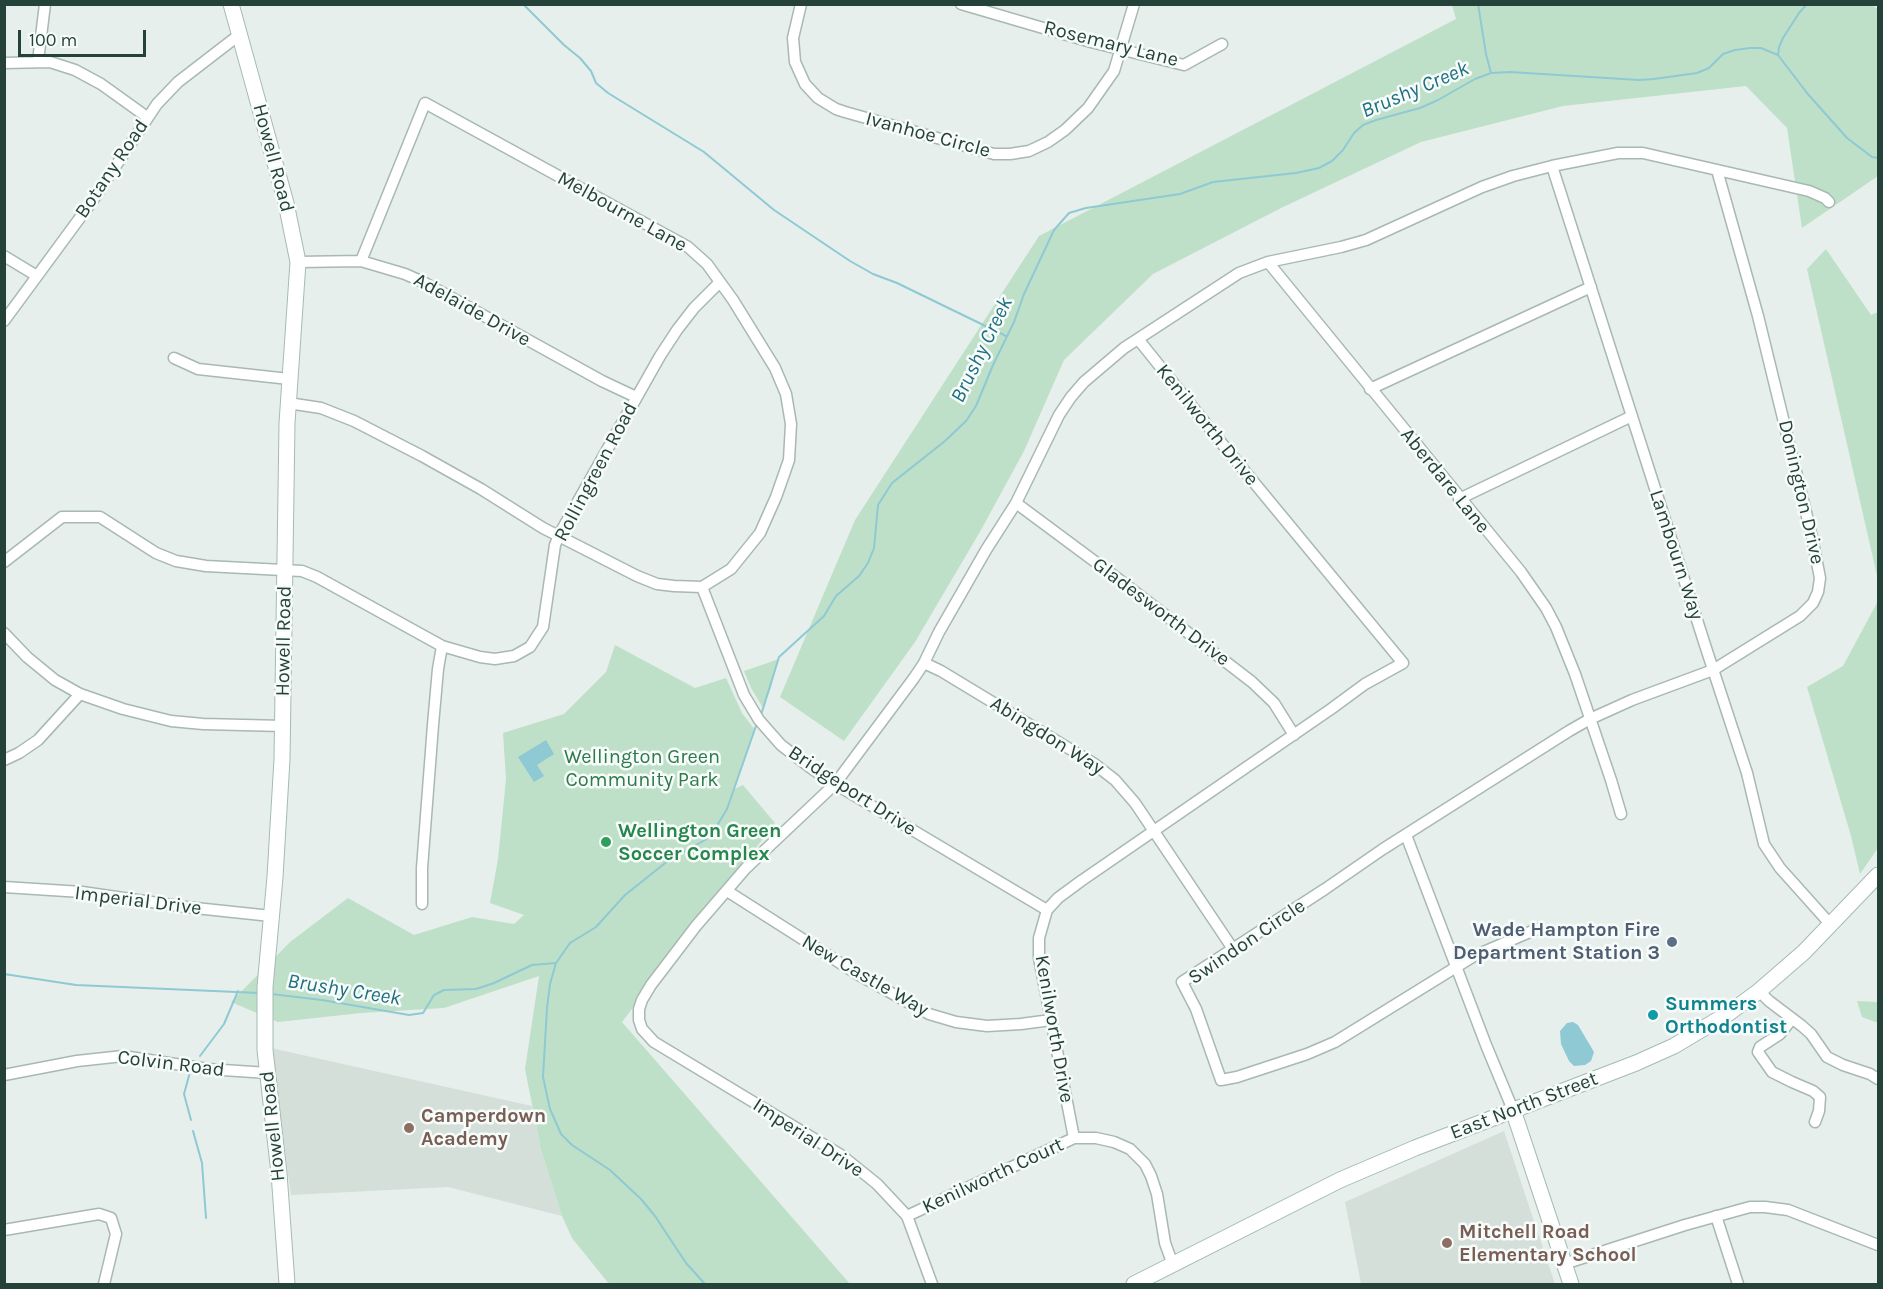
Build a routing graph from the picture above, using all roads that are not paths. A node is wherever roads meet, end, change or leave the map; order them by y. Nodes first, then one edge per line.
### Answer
1 (45, 4) edge
2 (231, 4) edge
3 (801, 4) edge
4 (961, 4) edge
5 (1134, 4) edge
6 (239, 35) junction
7 (1222, 44) dead end
8 (1121, 49) junction
9 (38, 61) junction
10 (4, 63) edge
11 (147, 117) junction
12 (1552, 166) junction
13 (1717, 170) junction
14 (1829, 202) dead end
15 (4, 256) edge
16 (361, 261) junction
17 (298, 262) junction
18 (1268, 262) junction
19 (37, 276) junction
20 (720, 282) junction
21 (1591, 287) junction
22 (4, 321) edge
23 (1138, 339) junction
24 (174, 358) dead end
25 (289, 379) junction
26 (1370, 389) junction
27 (636, 398) junction
28 (288, 403) junction
29 (1632, 416) junction
30 (1459, 499) junction
31 (1016, 503) junction
32 (559, 535) junction
33 (4, 562) edge
34 (285, 570) junction
35 (702, 587) junction
36 (4, 633) edge
37 (442, 646) junction
38 (924, 663) junction
39 (1713, 670) junction
40 (80, 694) junction
41 (1590, 719) junction
42 (283, 726) junction
43 (1294, 735) junction
44 (4, 760) edge
45 (835, 784) junction
46 (1621, 814) dead end
47 (1154, 831) junction
48 (1406, 835) junction
49 (1878, 874) edge
50 (4, 887) edge
51 (727, 891) junction
52 (422, 904) dead end
53 (1047, 910) junction
54 (271, 916) junction
55 (1832, 925) junction
56 (1537, 929) dead end
57 (1233, 949) junction
58 (1457, 966) junction
59 (1760, 990) junction
60 (1792, 1019) junction
61 (1051, 1020) junction
62 (268, 1072) junction
63 (4, 1075) edge
64 (1878, 1079) edge
65 (1513, 1110) junction
66 (1815, 1122) dead end
67 (1074, 1138) junction
68 (907, 1216) junction
69 (1716, 1216) junction
70 (4, 1230) edge
71 (1878, 1245) edge
72 (1173, 1264) junction
73 (1564, 1264) junction
74 (104, 1284) edge
75 (287, 1284) edge
76 (932, 1284) edge
77 (1134, 1284) edge
78 (1571, 1284) edge
79 (1738, 1284) edge

1 - 9 street
2 - 6 main road, Howell Road
3 - 8 street, Ivanhoe Circle
4 - 8 street, Rosemary Lane
5 - 8 street, Ivanhoe Circle
6 - 11 street, Botany Road
6 - 17 main road, Howell Road
7 - 8 street, Rosemary Lane
9 - 10 street
9 - 11 street
11 - 19 street, Botany Road
12 - 13 street
12 - 18 street
12 - 21 street, Lambourn Way
13 - 14 street
13 - 39 street, Donington Drive
15 - 19 street
16 - 17 street, Adelaide Drive
16 - 20 street, Melbourne Lane
16 - 27 street, Adelaide Drive
17 - 25 main road, Howell Road
18 - 23 street
18 - 26 street, Aberdare Lane
19 - 22 street, Botany Road
20 - 27 street, Rollingreen Road
20 - 35 street, Melbourne Lane
21 - 26 street
21 - 29 street, Lambourn Way
23 - 31 street
23 - 43 street, Kenilworth Drive
24 - 25 street
25 - 28 main road, Howell Road
26 - 30 street, Aberdare Lane
27 - 32 street, Rollingreen Road
28 - 32 street
28 - 34 main road, Howell Road
29 - 30 street
29 - 39 street, Lambourn Way
30 - 41 street, Aberdare Lane
31 - 38 street
31 - 43 street, Gladesworth Drive
32 - 35 street
32 - 37 street, Rollingreen Road
33 - 34 street, Rollingreen Road
34 - 37 street, Rollingreen Road
34 - 42 main road, Howell Road
35 - 45 street, Bridgeport Drive
36 - 40 street
37 - 52 street
38 - 45 street
38 - 47 street, Abingdon Way
39 - 41 street, Donington Drive
39 - 55 street, Lambourn Way
40 - 42 street
40 - 44 street
41 - 46 street, Aberdare Lane
41 - 48 street, Donington Drive
42 - 54 main road, Howell Road
43 - 47 street, Kenilworth Drive
45 - 51 street
45 - 53 street, Bridgeport Drive
47 - 53 street, Kenilworth Drive
47 - 57 street, Abingdon Way
48 - 57 street, Swindon Circle
48 - 58 street
49 - 55 main road, East North Street
50 - 54 street, Imperial Drive
51 - 61 street, New Castle Way
51 - 68 street, Imperial Drive
53 - 61 street, Kenilworth Drive
54 - 62 main road, Howell Road
55 - 59 main road, East North Street
56 - 58 street
57 - 58 street, Swindon Circle
58 - 65 street
59 - 60 street
59 - 65 main road, East North Street
60 - 64 street
60 - 66 street
61 - 67 street, Kenilworth Drive
62 - 63 street, Colvin Road
62 - 75 main road, Howell Road
65 - 72 main road, East North Street
65 - 73 main road
67 - 68 street, Kenilworth Court
67 - 72 street, Kenilworth Court
68 - 76 street, Imperial Drive
69 - 71 street
69 - 73 street
69 - 79 street
70 - 74 street
72 - 77 main road, East North Street
73 - 78 main road

